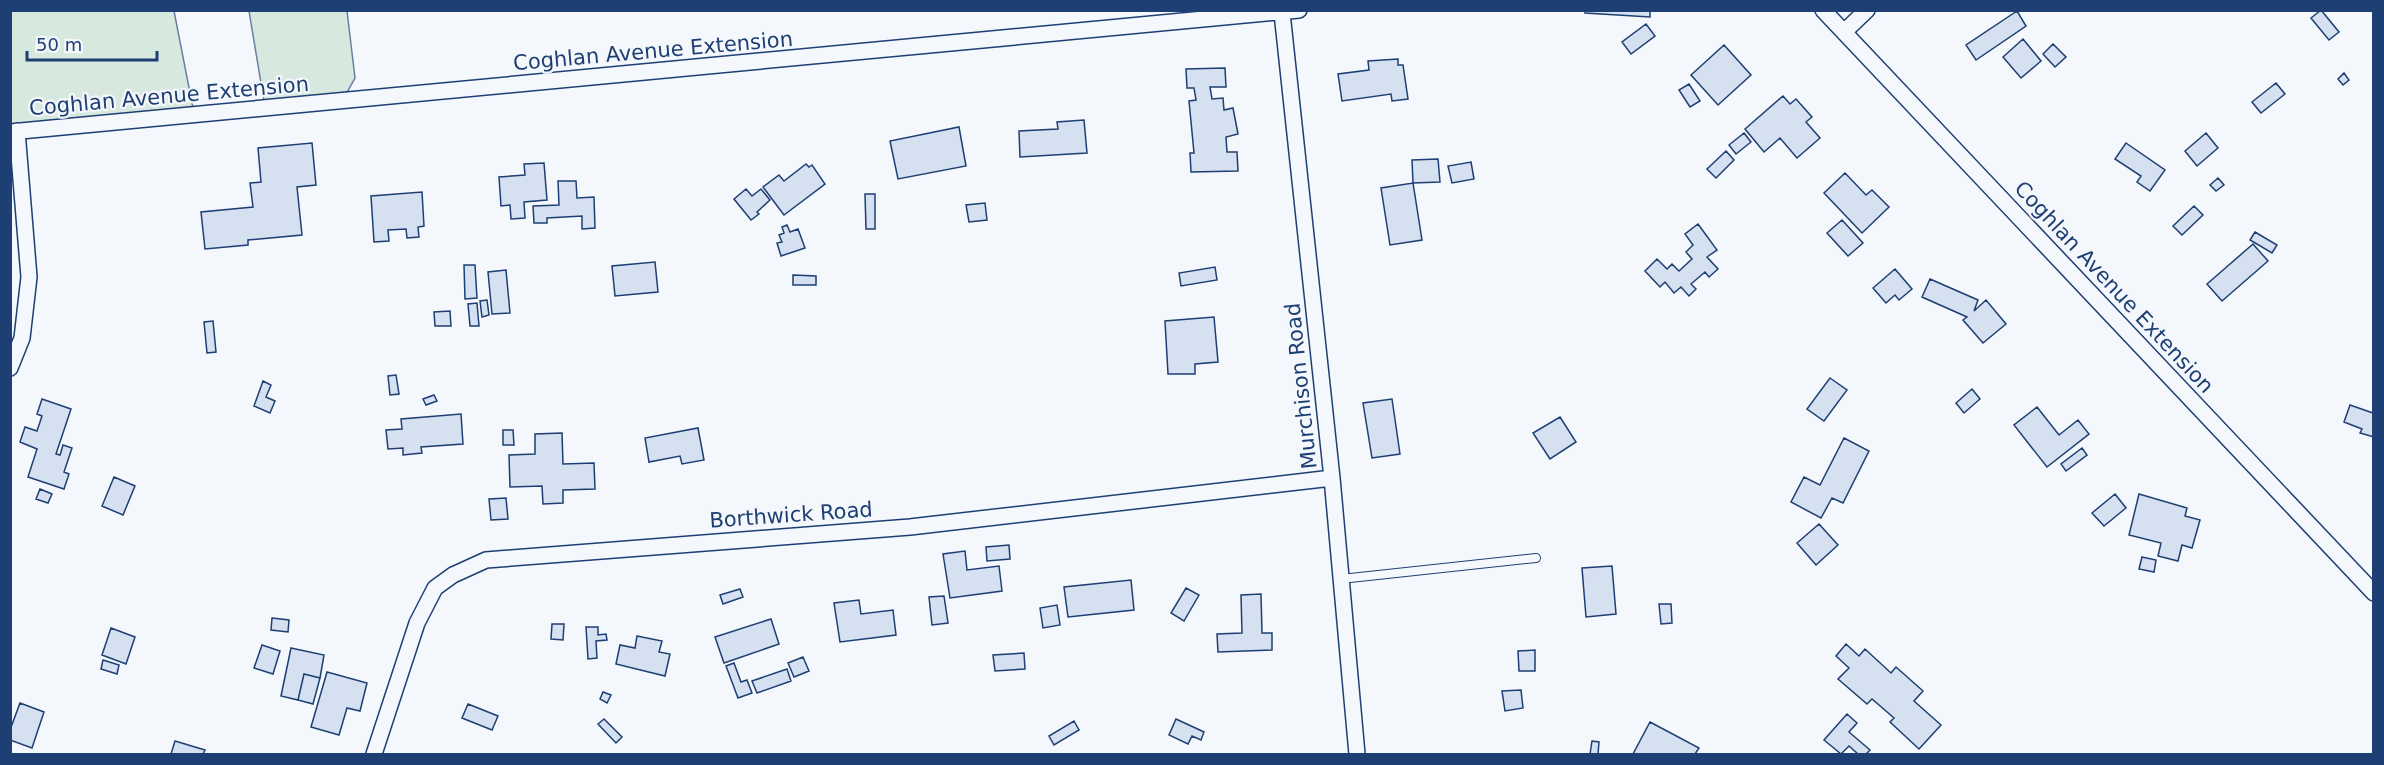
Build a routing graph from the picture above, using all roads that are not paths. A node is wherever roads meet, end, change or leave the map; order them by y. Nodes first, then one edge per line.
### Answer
1 (1299, 10) edge
2 (1823, 10) edge
3 (1867, 10) edge
4 (1282, 13) junction
5 (1844, 33) junction
6 (14, 132) edge
7 (10, 368) edge
8 (1332, 478) junction
9 (1536, 558) dead end
10 (1341, 579) junction
11 (2373, 593) edge
12 (374, 754) edge
13 (1357, 754) edge

1 - 4 street, Coghlan Avenue Extension
2 - 5 street, Coghlan Avenue Extension
3 - 5 street
4 - 6 street, Coghlan Avenue Extension
4 - 8 street, Murchison Road
5 - 11 street, Coghlan Avenue Extension
6 - 7 street
8 - 10 street, Murchison Road
8 - 12 street, Borthwick Road
9 - 10 lane
10 - 13 street, Murchison Road

